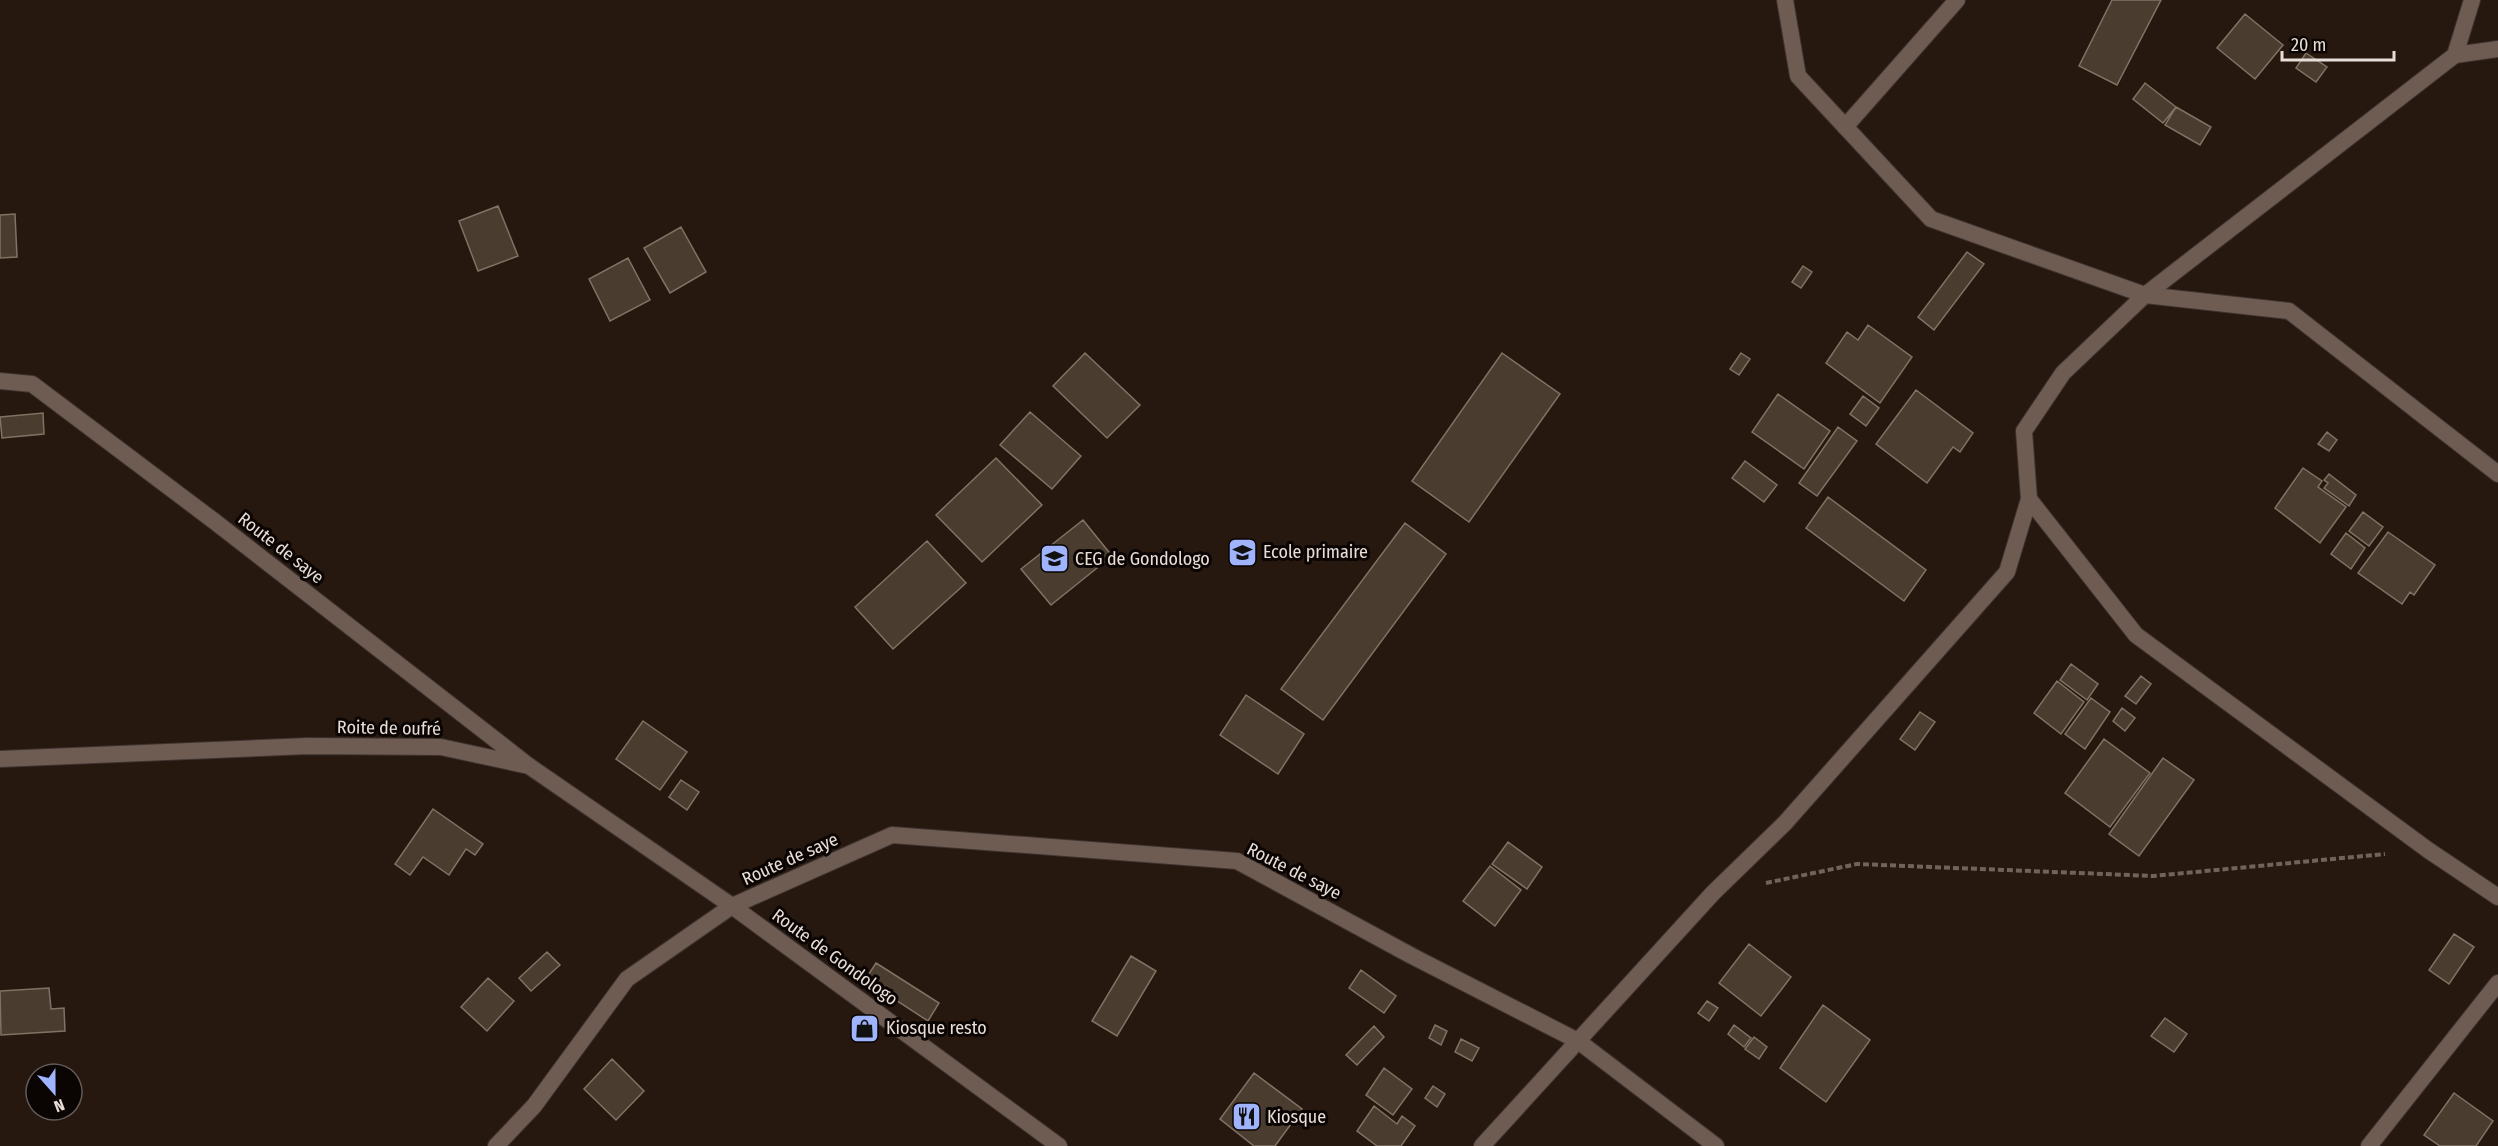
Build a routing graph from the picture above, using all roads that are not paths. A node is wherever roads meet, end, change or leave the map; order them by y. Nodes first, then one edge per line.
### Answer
1 (1785, 0) edge
2 (1957, 0) edge
3 (2472, 0) edge
4 (2498, 49) edge
5 (2455, 55) junction
6 (1845, 127) junction
7 (2145, 295) junction
8 (0, 381) edge
9 (2498, 474) edge
10 (2029, 500) junction
11 (0, 759) edge
12 (528, 766) junction
13 (2498, 897) edge
14 (732, 906) junction
15 (2498, 983) edge
16 (1578, 1041) junction
17 (496, 1146) edge
18 (1059, 1146) edge
19 (1482, 1146) edge
20 (1716, 1146) edge
21 (2369, 1146) edge

1 - 6 street
2 - 6 street
3 - 5 street
4 - 5 street
5 - 7 street
6 - 7 street
7 - 9 street
7 - 10 street
8 - 12 street, Route de saye
10 - 13 street
10 - 16 street
11 - 12 street, Roite de oufré
12 - 14 street, Roite de oufré
14 - 16 street, Route de saye
14 - 17 street, Route de saye
14 - 18 street, Route de Gondologo
15 - 21 street
16 - 19 street
16 - 20 street, Route de saye

